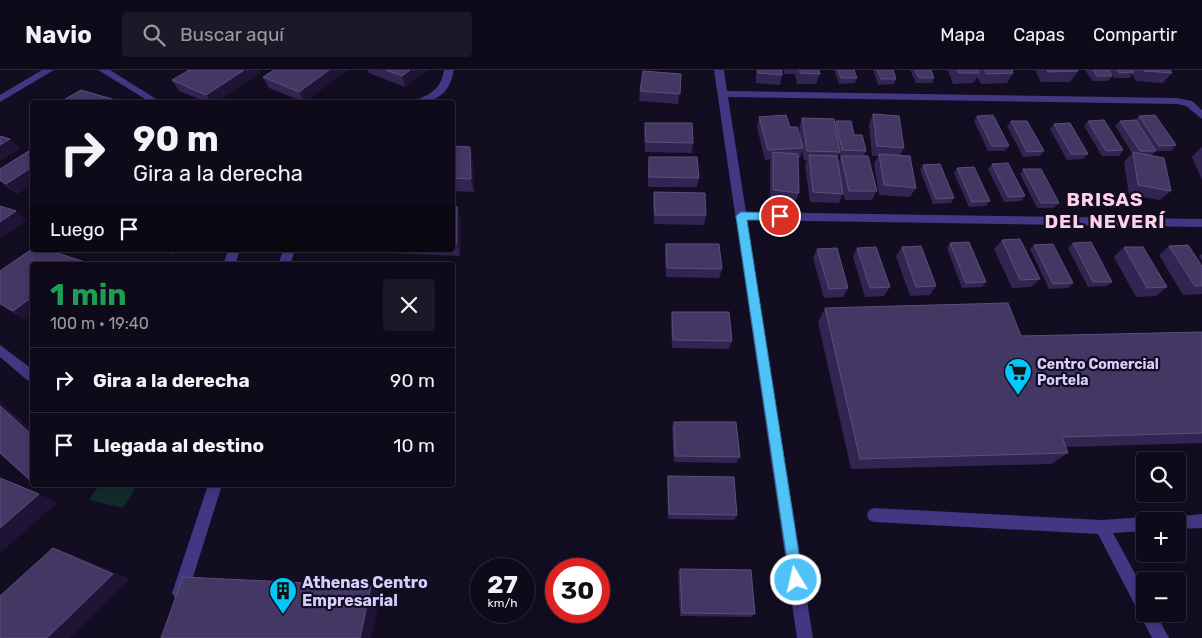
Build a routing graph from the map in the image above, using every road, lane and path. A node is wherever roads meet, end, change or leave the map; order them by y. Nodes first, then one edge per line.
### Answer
1 (49, 70) edge
2 (103, 70) edge
3 (449, 70) edge
4 (719, 70) edge
5 (722, 94) junction
6 (0, 99) edge
7 (153, 100) edge
8 (426, 100) edge
9 (1202, 116) edge
10 (741, 216) junction
11 (1202, 223) edge
12 (0, 350) edge
13 (30, 374) edge
14 (214, 487) edge
15 (874, 516) dead end
16 (1202, 521) edge
17 (1186, 522) edge
18 (1136, 524) edge
19 (1102, 526) junction
20 (1136, 591) edge
21 (174, 611) edge
22 (1152, 622) edge
23 (805, 638) edge
24 (1161, 638) edge

1 - 6 street
2 - 7 street
3 - 8 street
4 - 5 street
5 - 9 street
5 - 10 street
10 - 11 street
10 - 23 street
12 - 13 street
14 - 21 street
15 - 19 street
16 - 17 street
18 - 19 street
19 - 20 street
22 - 24 street

